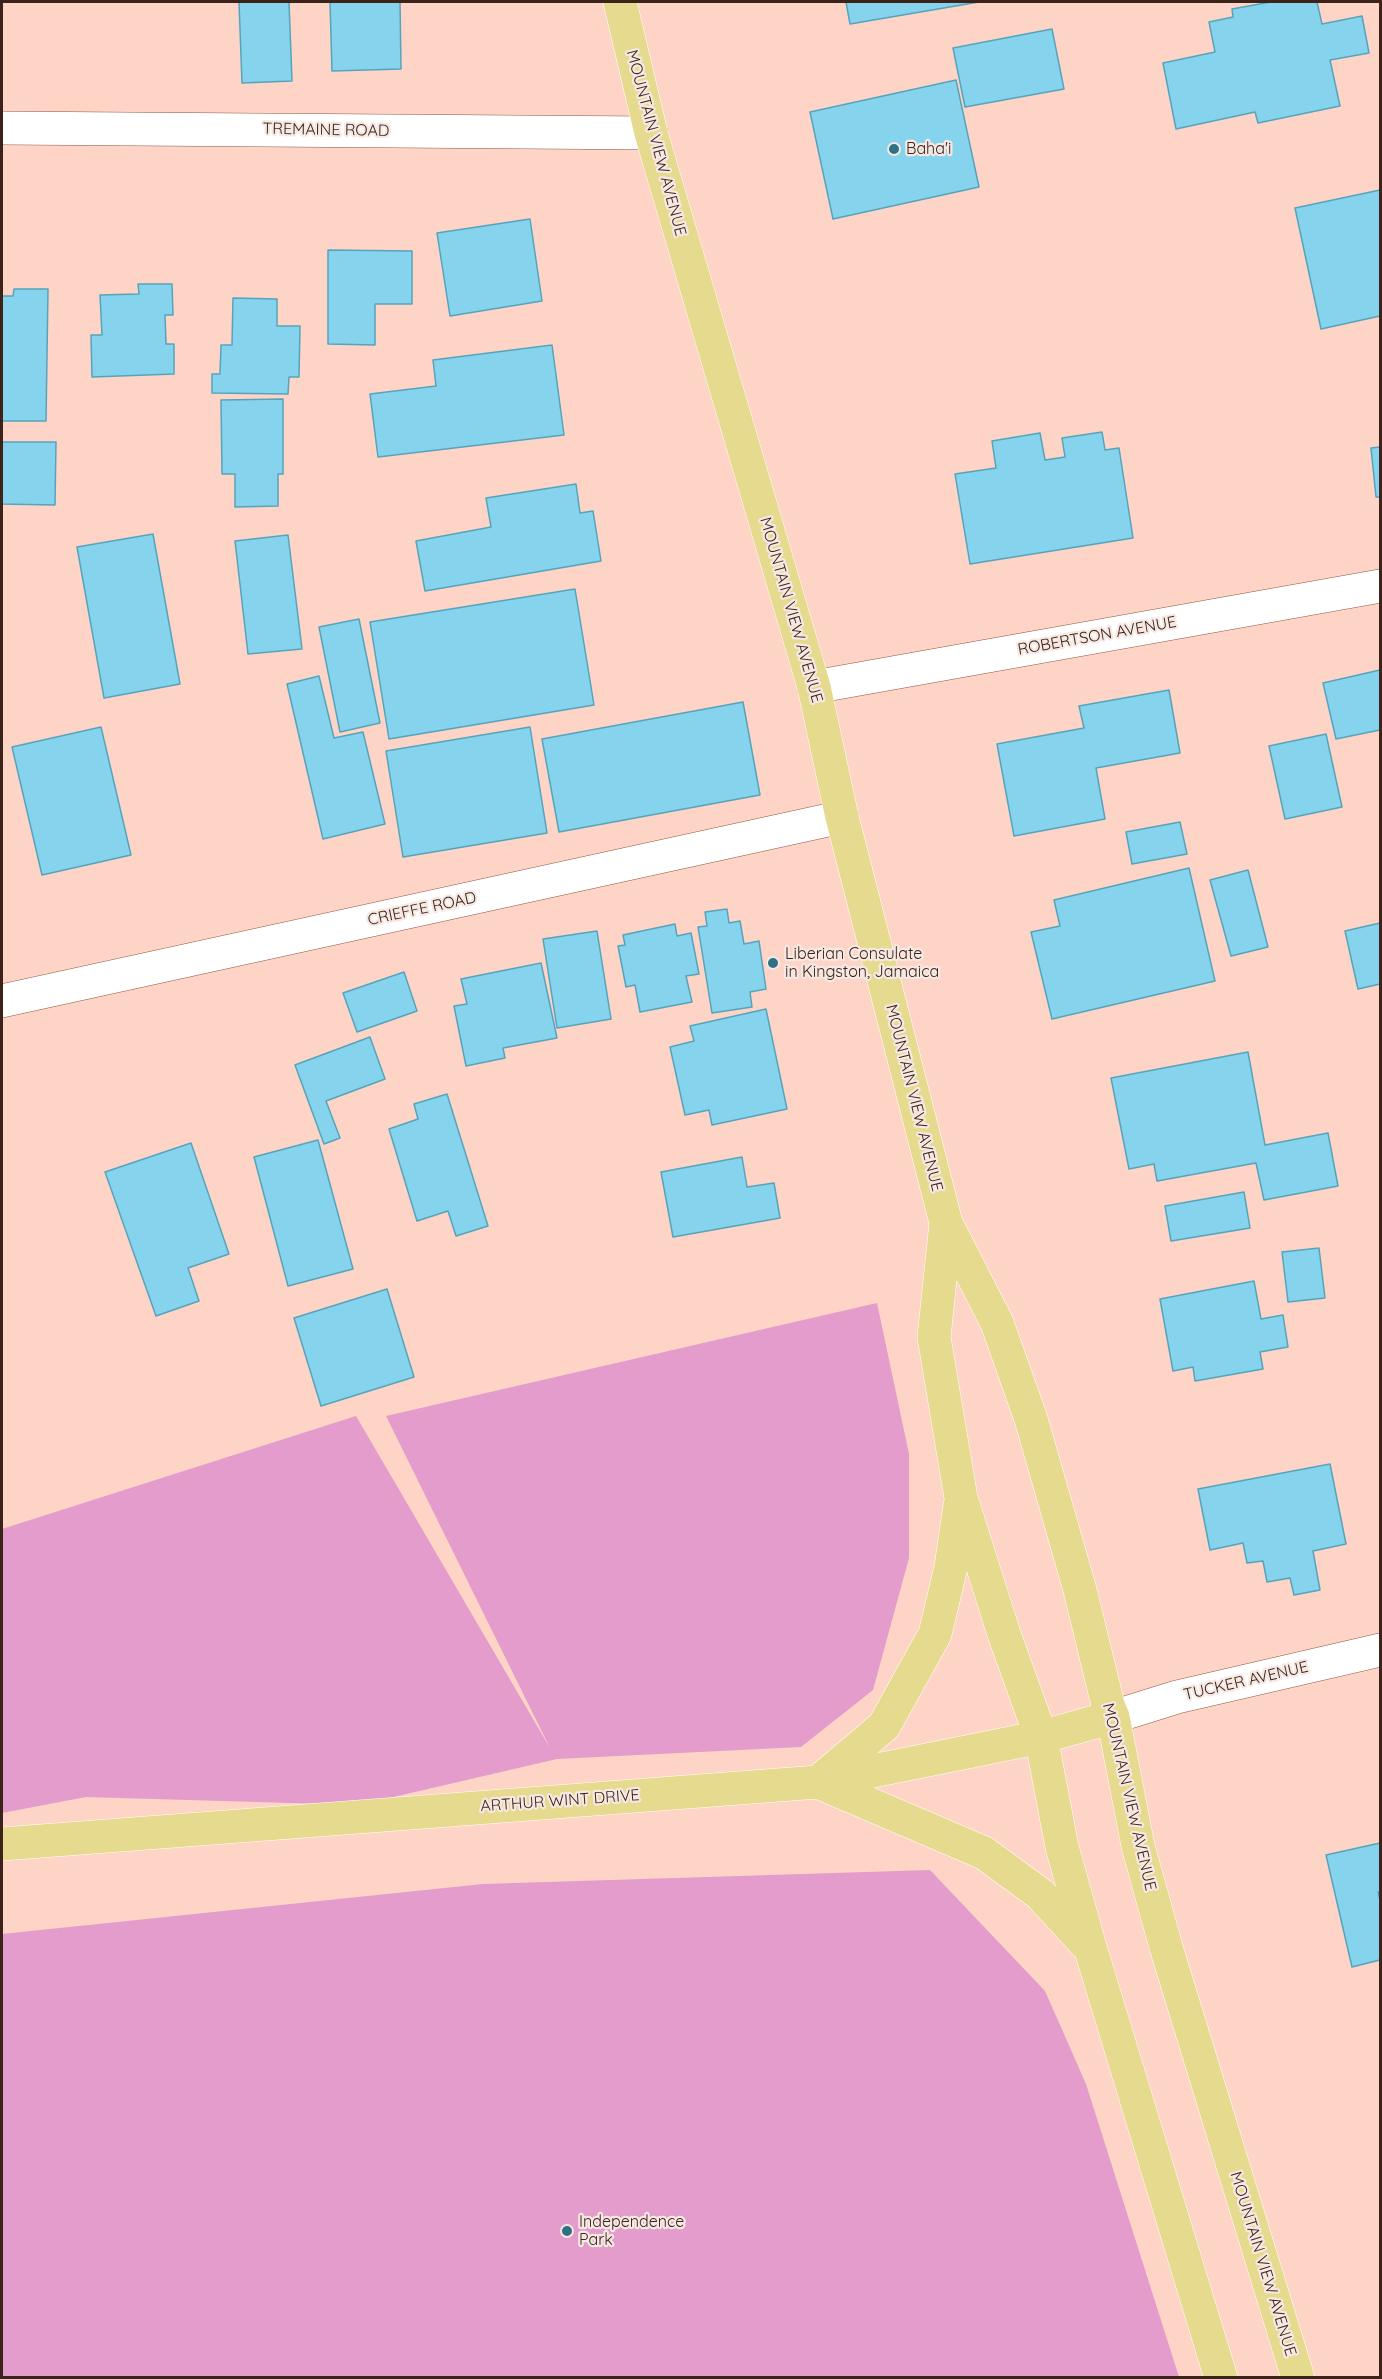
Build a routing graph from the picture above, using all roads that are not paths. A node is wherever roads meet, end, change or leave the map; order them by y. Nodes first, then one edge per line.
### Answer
1 (620, 2) edge
2 (2, 128) edge
3 (651, 134) junction
4 (1380, 586) edge
5 (814, 687) junction
6 (842, 817) junction
7 (2, 1001) edge
8 (946, 1223) junction
9 (962, 1498) junction
10 (1380, 1650) edge
11 (1113, 1717) junction
12 (1041, 1737) junction
13 (818, 1782) junction
14 (2, 1844) edge
15 (1090, 1947) junction
16 (1221, 2378) edge
17 (1298, 2378) edge

1 - 3 main road, MOUNTAIN VIEW AVENUE
2 - 3 street, TREMAINE ROAD
3 - 5 main road, MOUNTAIN VIEW AVENUE
4 - 5 street, ROBERTSON AVENUE
5 - 6 main road, MOUNTAIN VIEW AVENUE
6 - 7 street, CRIEFFE ROAD
6 - 8 main road, MOUNTAIN VIEW AVENUE
8 - 9 main road, MOUNTAIN VIEW AVENUE
8 - 11 main road, MOUNTAIN VIEW AVENUE
9 - 12 main road, MOUNTAIN VIEW AVENUE
9 - 13 main road
10 - 11 street, TUCKER AVENUE
11 - 12 main road, ARTHUR WINT DRIVE
11 - 17 main road, MOUNTAIN VIEW AVENUE
12 - 13 main road, ARTHUR WINT DRIVE
12 - 15 main road, MOUNTAIN VIEW AVENUE
13 - 14 main road, ARTHUR WINT DRIVE
13 - 15 main road
15 - 16 main road, MOUNTAIN VIEW AVENUE

